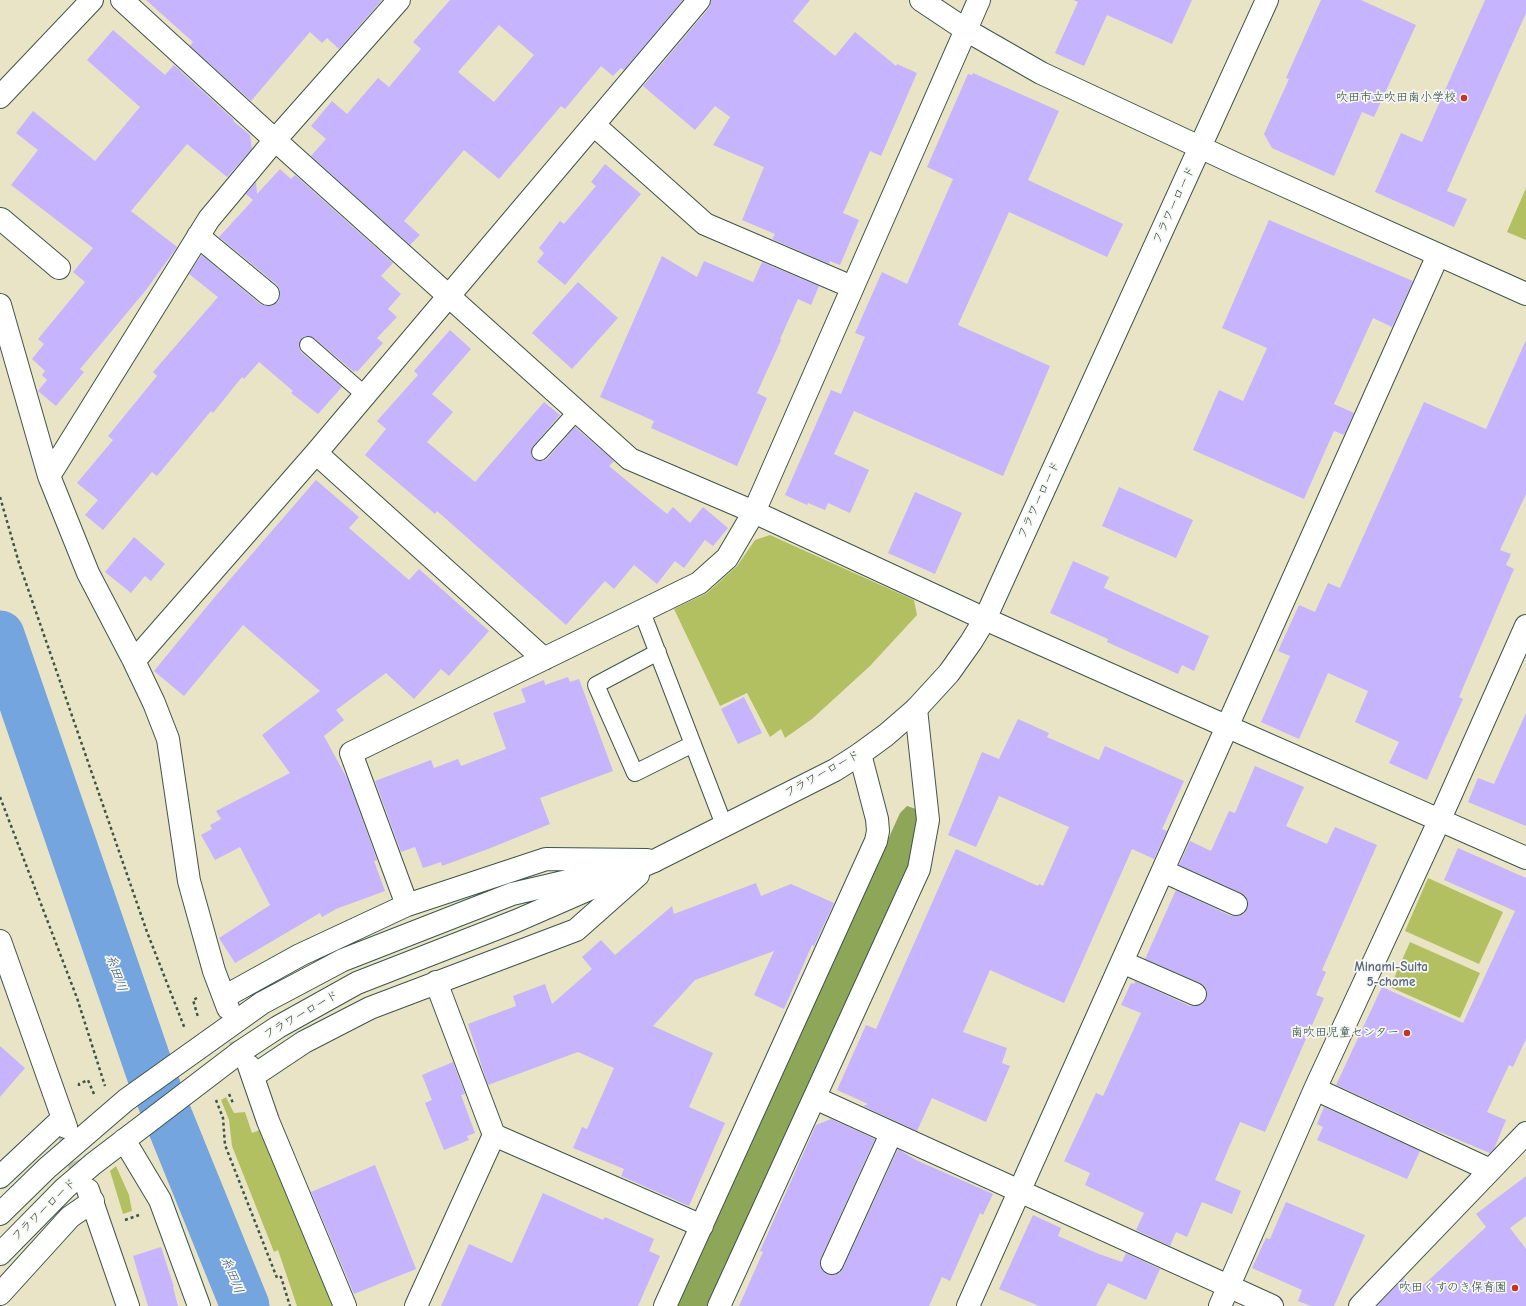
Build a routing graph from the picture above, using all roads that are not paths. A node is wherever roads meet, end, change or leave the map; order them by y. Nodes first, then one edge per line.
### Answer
1 (92, 0) edge
2 (122, 0) edge
3 (699, 0) edge
4 (921, 0) edge
5 (979, 0) edge
6 (1267, 0) edge
7 (392, 3) edge
8 (966, 30) junction
9 (0, 97) edge
10 (594, 125) junction
11 (275, 140) junction
12 (1201, 148) junction
13 (0, 218) edge
14 (198, 236) junction
15 (1438, 255) junction
16 (59, 268) dead end
17 (852, 287) junction
18 (268, 294) dead end
19 (1526, 294) edge
20 (448, 297) junction
21 (0, 305) edge
22 (308, 345) dead end
23 (365, 395) junction
24 (576, 411) junction
25 (540, 452) dead end
26 (316, 453) junction
27 (49, 476) junction
28 (754, 512) junction
29 (642, 612) junction
30 (985, 619) junction
31 (1526, 626) edge
32 (658, 652) junction
33 (544, 659) junction
34 (134, 661) junction
35 (916, 709) junction
36 (1228, 727) junction
37 (693, 744) junction
38 (860, 754) junction
39 (1440, 819) junction
40 (724, 825) junction
41 (1526, 858) edge
42 (654, 861) junction
43 (1163, 871) junction
44 (1236, 904) dead end
45 (407, 905) junction
46 (0, 941) edge
47 (1122, 962) junction
48 (436, 982) junction
49 (1195, 994) dead end
50 (1315, 1089) junction
51 (815, 1098) junction
52 (1526, 1133) edge
53 (891, 1134) junction
54 (494, 1135) junction
55 (129, 1136) junction
56 (1490, 1170) junction
57 (0, 1177) edge
58 (1020, 1193) junction
59 (0, 1214) edge
60 (702, 1226) junction
61 (0, 1254) edge
62 (832, 1263) dead end
63 (0, 1294) edge
64 (1224, 1297) edge
65 (128, 1306) edge
66 (200, 1306) edge
67 (345, 1306) edge
68 (416, 1306) edge
69 (665, 1306) edge
70 (719, 1306) edge
71 (968, 1306) edge
72 (1272, 1306) edge
73 (1360, 1306) edge

1 - 9 street
2 - 11 street
3 - 10 street
4 - 8 street
5 - 8 street
6 - 12 street, フラワーロード
7 - 11 street
8 - 12 street
8 - 17 street
10 - 17 street
10 - 20 street
11 - 14 street
11 - 20 street
12 - 15 street
12 - 30 street, フラワーロード
13 - 16 street
14 - 18 street
14 - 27 street
15 - 19 street
15 - 36 street
17 - 28 street
20 - 23 street
20 - 24 street
21 - 27 street
22 - 23 lane
23 - 26 street
24 - 25 lane
24 - 28 street
26 - 33 street
26 - 34 street
27 - 34 street
28 - 29 street
28 - 30 street
29 - 32 lane
29 - 33 street
30 - 35 street, フラワーロード
30 - 36 street
31 - 39 street
32 - 37 lane
32 - 37 lane
33 - 45 street
34 - 45 street
35 - 38 street, フラワーロード
35 - 51 street
36 - 39 street
36 - 43 street
37 - 40 lane
38 - 40 street, フラワーロード
38 - 60 street
39 - 41 street
39 - 50 street
40 - 42 street, フラワーロード
42 - 45 street
42 - 48 street
42 - 55 street, フラワーロード
42 - 59 street, フラワーロード
43 - 44 street
43 - 47 street
46 - 57 street
47 - 49 street
47 - 58 street
48 - 54 street
48 - 67 street
50 - 56 street
50 - 64 street
51 - 53 street
51 - 70 street
52 - 56 street
53 - 58 street
53 - 62 street
54 - 60 street
54 - 68 street
55 - 61 street, フラワーロード
55 - 66 street
56 - 73 street
58 - 64 street
58 - 71 street
60 - 69 street
63 - 65 street
64 - 72 street

